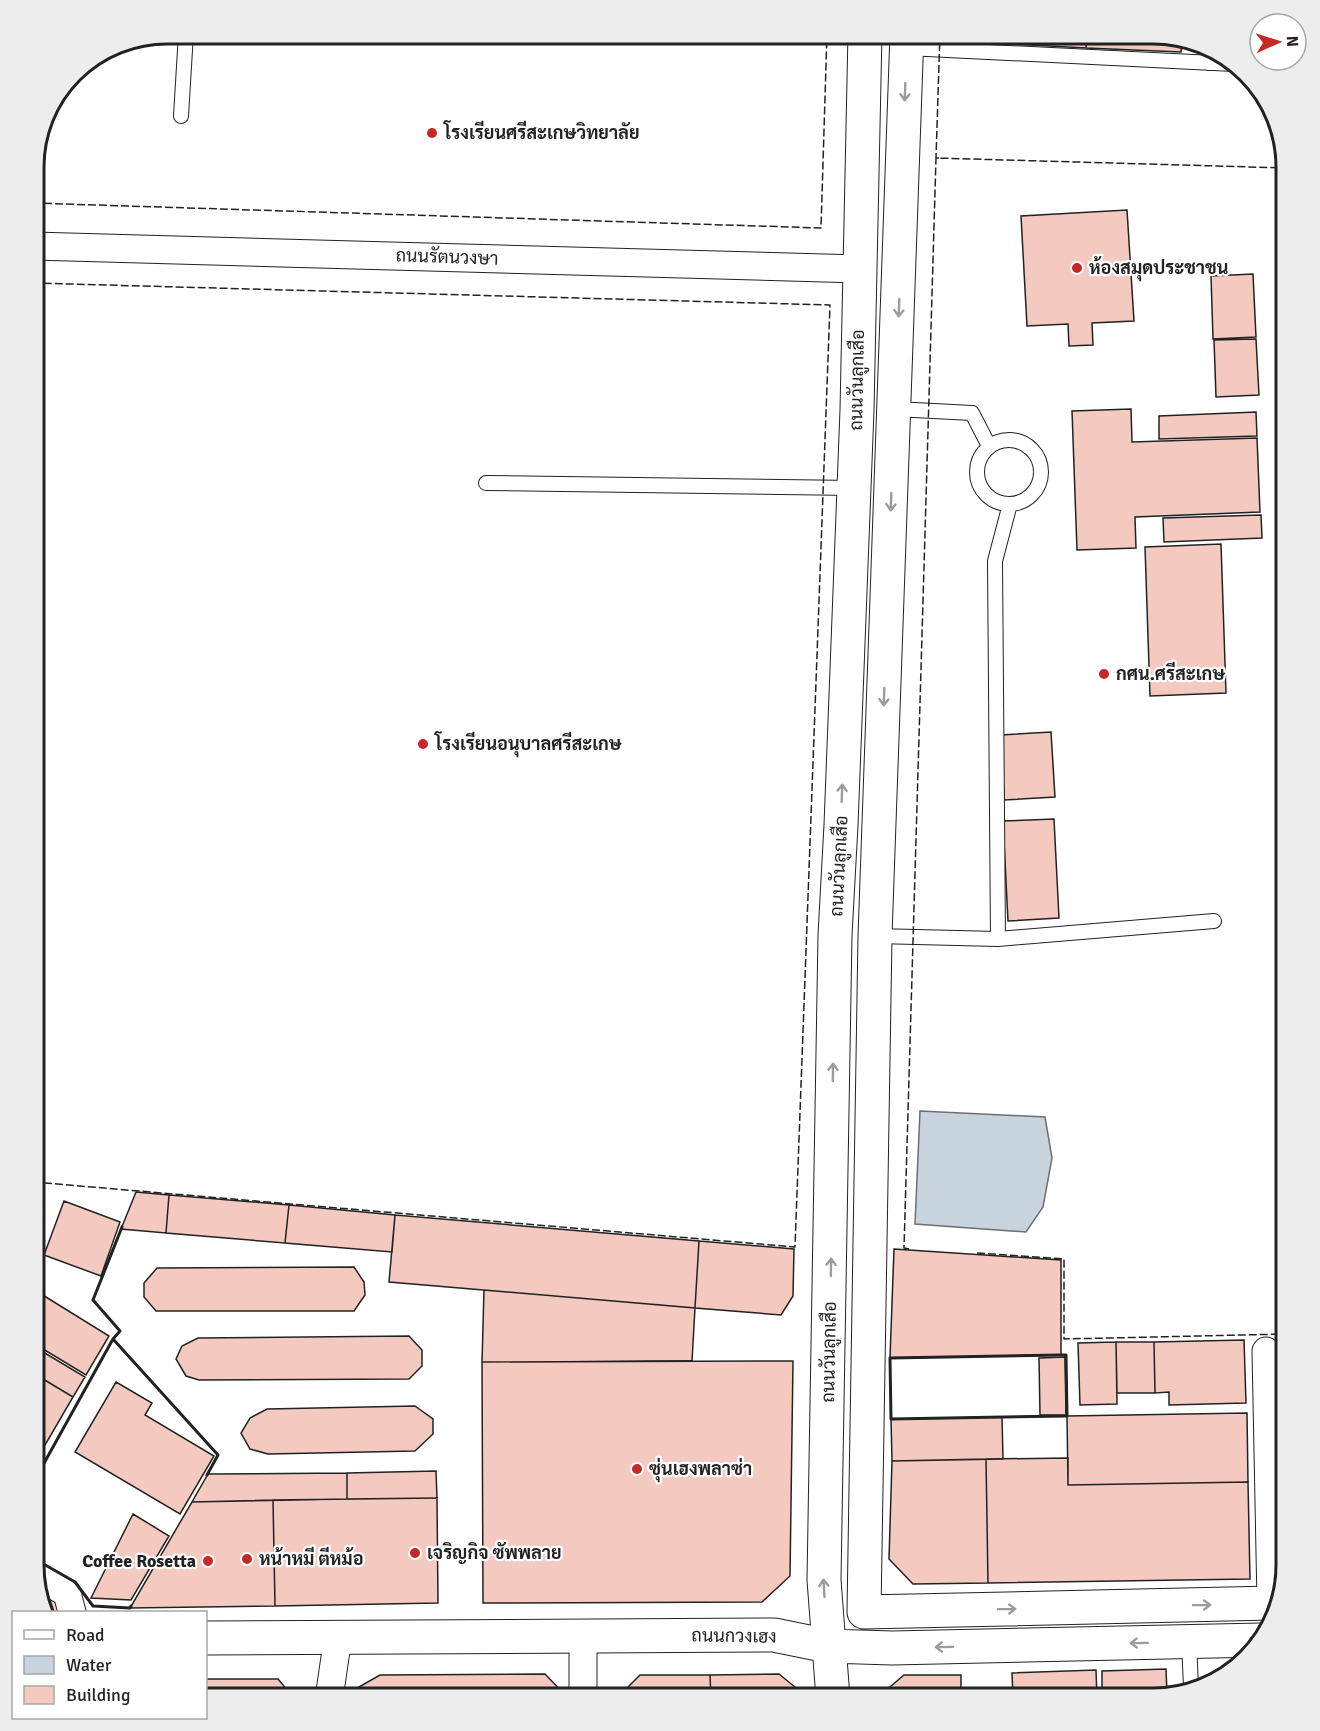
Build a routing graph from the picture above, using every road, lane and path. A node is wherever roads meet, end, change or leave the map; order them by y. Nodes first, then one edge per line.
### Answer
1 (185, 44) edge
2 (865, 44) edge
3 (907, 44) edge
4 (948, 44) edge
5 (1208, 57) edge
6 (1208, 63) junction
7 (1220, 63) edge
8 (181, 116) dead end
9 (44, 246) edge
10 (860, 269) junction
11 (900, 270) junction
12 (895, 409) junction
13 (989, 446) junction
14 (486, 483) dead end
15 (854, 488) junction
16 (1010, 504) junction
17 (1214, 921) dead end
18 (834, 935) junction
19 (875, 936) junction
20 (998, 939) junction
21 (1266, 1351) dead end
22 (45, 1581) edge
23 (1274, 1588) edge
24 (1270, 1603) edge
25 (72, 1611) edge
26 (864, 1612) junction
27 (583, 1636) junction
28 (338, 1637) junction
29 (207, 1638) edge
30 (1250, 1640) edge
31 (1189, 1642) junction
32 (828, 1646) junction
33 (1191, 1682) edge
34 (330, 1688) edge
35 (583, 1688) edge
36 (832, 1688) edge

1 - 8 lane
2 - 10 street, ถนนวันลูกเสือ
3 -> 11 street, ถนนวันลูกเสือ
4 - 6 lane
5 - 6 lane
6 - 7 lane
9 - 10 street, ถนนรัตนวงษา
10 - 11 street
10 - 15 street, ถนนวันลูกเสือ
11 -> 12 street, ถนนวันลูกเสือ
12 - 13 lane
12 -> 19 street, ถนนวันลูกเสือ
13 - 16 lane
13 - 16 lane
14 - 15 lane
18 -> 15 street, ถนนวันลูกเสือ
16 - 20 lane
17 - 20 lane
18 - 19 street
32 -> 18 street, ถนนวันลูกเสือ
19 - 20 lane
19 - 26 street, ถนนวันลูกเสือ
21 - 23 street
22 - 25 street
26 -> 24 street
26 - 32 street
27 - 28 street, ถนนกวงเฮง
27 - 32 street, ถนนกวงเฮง
27 - 35 street
28 - 29 street, ถนนกวงเฮง
28 - 34 street
30 - 31 street, ถนนกวงเฮง
31 -> 32 street, ถนนกวงเฮง
31 - 33 lane
32 - 36 street, ถนนวันลูกเสือ

